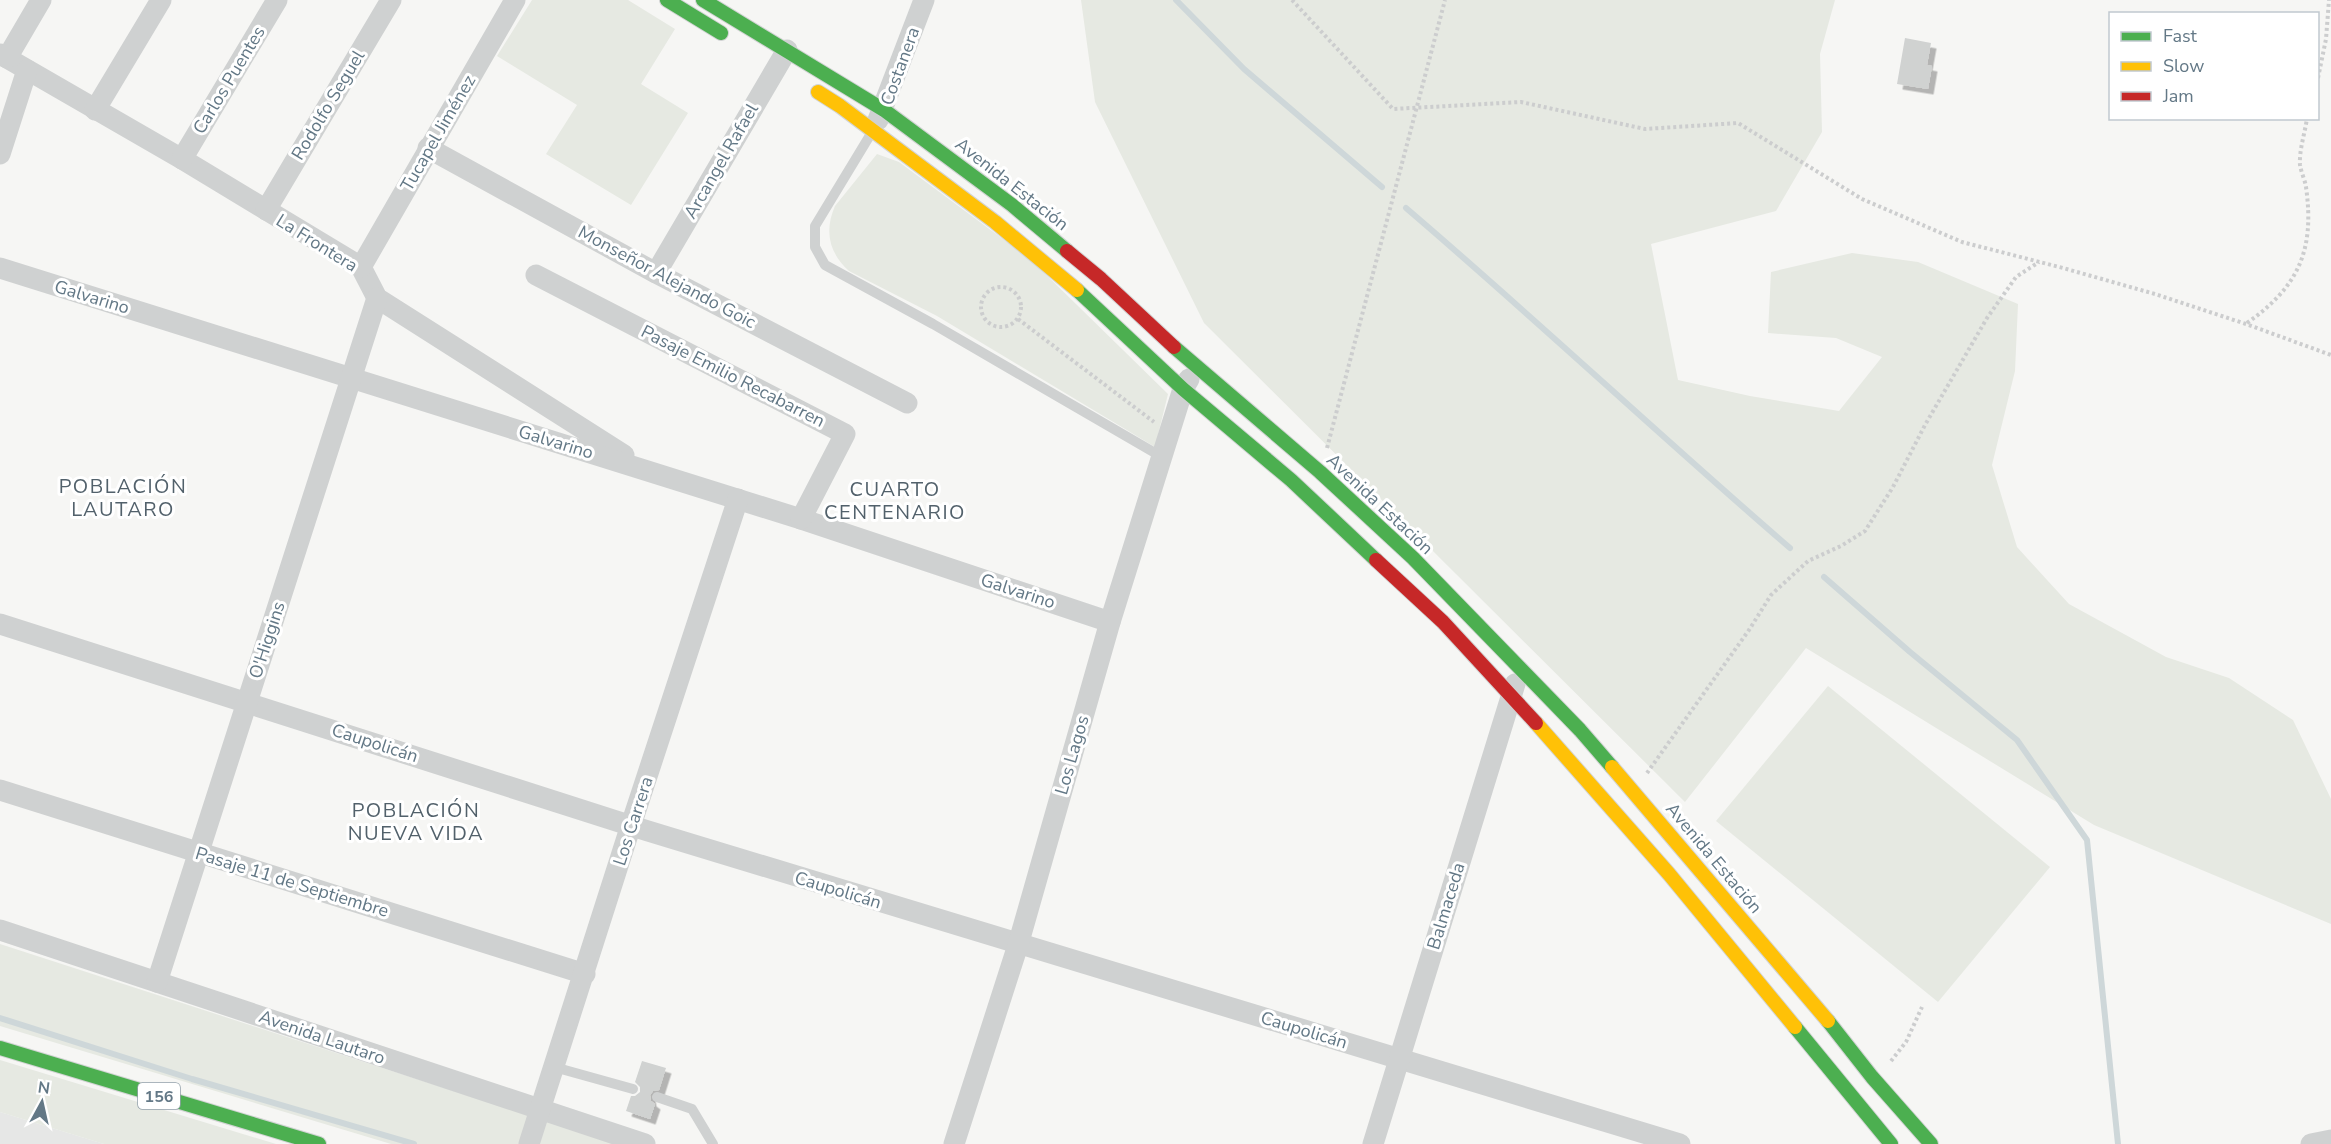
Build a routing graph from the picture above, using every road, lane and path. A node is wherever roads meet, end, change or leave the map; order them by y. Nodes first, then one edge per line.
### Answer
1 (41, 0) edge
2 (161, 0) edge
3 (277, 0) edge
4 (391, 0) edge
5 (515, 0) edge
6 (667, 0) edge
7 (703, 0) edge
8 (924, 0) edge
9 (1292, 0) edge
10 (1445, 0) edge
11 (2329, 0) edge
12 (734, 41) dead end
13 (3, 56) edge
14 (779, 63) junction
15 (27, 70) junction
16 (2319, 73) edge
17 (804, 83) dead end
18 (1418, 108) junction
19 (95, 110) junction
20 (884, 110) junction
21 (2307, 120) edge
22 (873, 131) junction
23 (428, 148) junction
24 (0, 154) edge
25 (182, 159) junction
26 (266, 210) junction
27 (2040, 262) junction
28 (361, 267) junction
29 (0, 268) edge
30 (656, 273) junction
31 (536, 275) dead end
32 (376, 298) junction
33 (1018, 319) junction
34 (2246, 324) junction
35 (2331, 355) edge
36 (1196, 368) junction
37 (351, 379) junction
38 (1183, 389) junction
39 (907, 403) dead end
40 (1169, 433) junction
41 (1161, 457) junction
42 (648, 470) junction
43 (1320, 472) junction
44 (738, 499) junction
45 (801, 519) junction
46 (1110, 622) junction
47 (0, 624) edge
48 (1520, 669) junction
49 (1511, 694) junction
50 (247, 701) junction
51 (0, 790) edge
52 (1634, 791) junction
53 (1614, 811) junction
54 (630, 825) junction
55 (199, 852) junction
56 (0, 930) edge
57 (1018, 945) junction
58 (585, 974) junction
59 (157, 982) junction
60 (1922, 1007) dead end
61 (0, 1048) edge
62 (1399, 1059) junction
63 (554, 1066) junction
64 (1872, 1077) junction
65 (633, 1089) dead end
66 (657, 1097) dead end
67 (540, 1111) junction
68 (2331, 1140) edge
69 (319, 1144) edge
70 (529, 1144) edge
71 (645, 1144) edge
72 (712, 1144) edge
73 (954, 1144) edge
74 (1373, 1144) edge
75 (1680, 1144) edge
76 (1891, 1144) edge
77 (1931, 1144) edge
78 (2311, 1144) edge

1 - 13 street
2 - 19 street
3 - 25 street, Carlos Puentes
4 - 26 street, Rodolfo Seguel
5 - 23 street, Tucapel Jiménez
6 - 12 main road
7 - 14 main road, Avenida Estación
8 - 20 street, Costanera
9 - 18 path
10 - 18 path
11 - 16 path
13 - 15 street, La Frontera
14 - 20 main road, Avenida Estación
14 - 30 street, Arcangel Rafael
15 - 19 street, La Frontera
15 - 24 street
17 - 22 main road
18 - 27 path
18 - 43 path
19 - 25 street, La Frontera
20 - 22 street, Costanera
20 - 36 main road, Avenida Estación
21 - 34 path
22 - 38 main road
22 - 41 lane
23 - 28 street, Tucapel Jiménez
23 - 30 street, Monseñor Alejando Goic
25 - 26 street, La Frontera
26 - 28 street, La Frontera
27 - 34 path
27 - 52 path
28 - 32 street, La Frontera
29 - 37 street, Galvarino
30 - 39 street, Monseñor Alejando Goic
31 - 45 street, Pasaje Emilio Recabarren
32 - 37 street, O'Higgins
32 - 42 street
33 - 33 path
33 - 40 path
34 - 35 path
36 - 38 street, Los Lagos
36 - 43 main road, Avenida Estación
37 - 42 street, Galvarino
37 - 50 street, O'Higgins
38 - 40 street, Los Lagos
38 - 49 main road
40 - 41 street, Los Lagos
41 - 46 street, Los Lagos
42 - 44 street, Galvarino
43 - 48 main road, Avenida Estación
44 - 45 street, Galvarino
44 - 54 street, Los Carrera
45 - 46 street, Galvarino
46 - 57 street, Los Lagos
47 - 50 street, Caupolicán
48 - 49 street, Balmaceda
48 - 52 main road, Avenida Estación
49 - 53 main road
49 - 62 street, Balmaceda
50 - 54 street, Caupolicán
50 - 55 street, O'Higgins
51 - 55 street, Pasaje 11 de Septiembre
52 - 53 street
52 - 64 main road, Avenida Estación
53 - 76 main road
54 - 57 street, Caupolicán
54 - 58 street, Los Carrera
55 - 58 street, Pasaje 11 de Septiembre
55 - 59 street, O'Higgins
56 - 59 street, Avenida Lautaro
57 - 62 street, Caupolicán
57 - 73 street, Los Lagos
58 - 63 street, Los Carrera
59 - 67 street, Avenida Lautaro
60 - 64 path
61 - 69 main road, 156
62 - 74 street, Balmaceda
62 - 75 street, Caupolicán
63 - 65 lane
63 - 67 street, Los Carrera
64 - 77 main road, Avenida Estación
66 - 72 lane
67 - 70 street, Los Carrera
67 - 71 street, Avenida Lautaro
68 - 78 street

